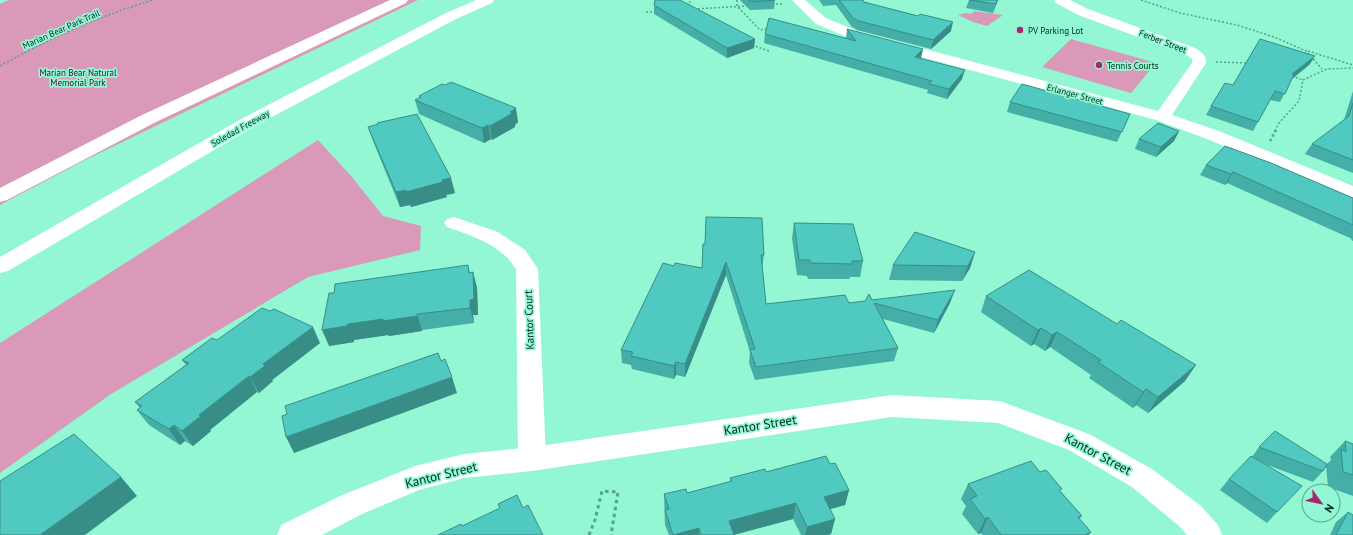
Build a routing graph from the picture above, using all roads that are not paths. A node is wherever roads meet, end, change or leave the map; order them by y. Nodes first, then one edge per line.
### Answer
1 (401, 0) edge
2 (487, 0) edge
3 (1060, 0) edge
4 (799, 1) edge
5 (1162, 117) junction
6 (1353, 193) edge
7 (0, 196) edge
8 (454, 223) dead end
9 (0, 266) edge
10 (532, 459) junction
11 (292, 535) edge
12 (1207, 535) edge

1 - 7 main road
2 - 9 main road, Soledad Freeway
3 - 5 street, Ferber Street
4 - 5 street, Erlanger Street
5 - 6 street, Erlanger Street
8 - 10 street, Kantor Court
10 - 11 main road, Kantor Street
10 - 12 main road, Kantor Street

